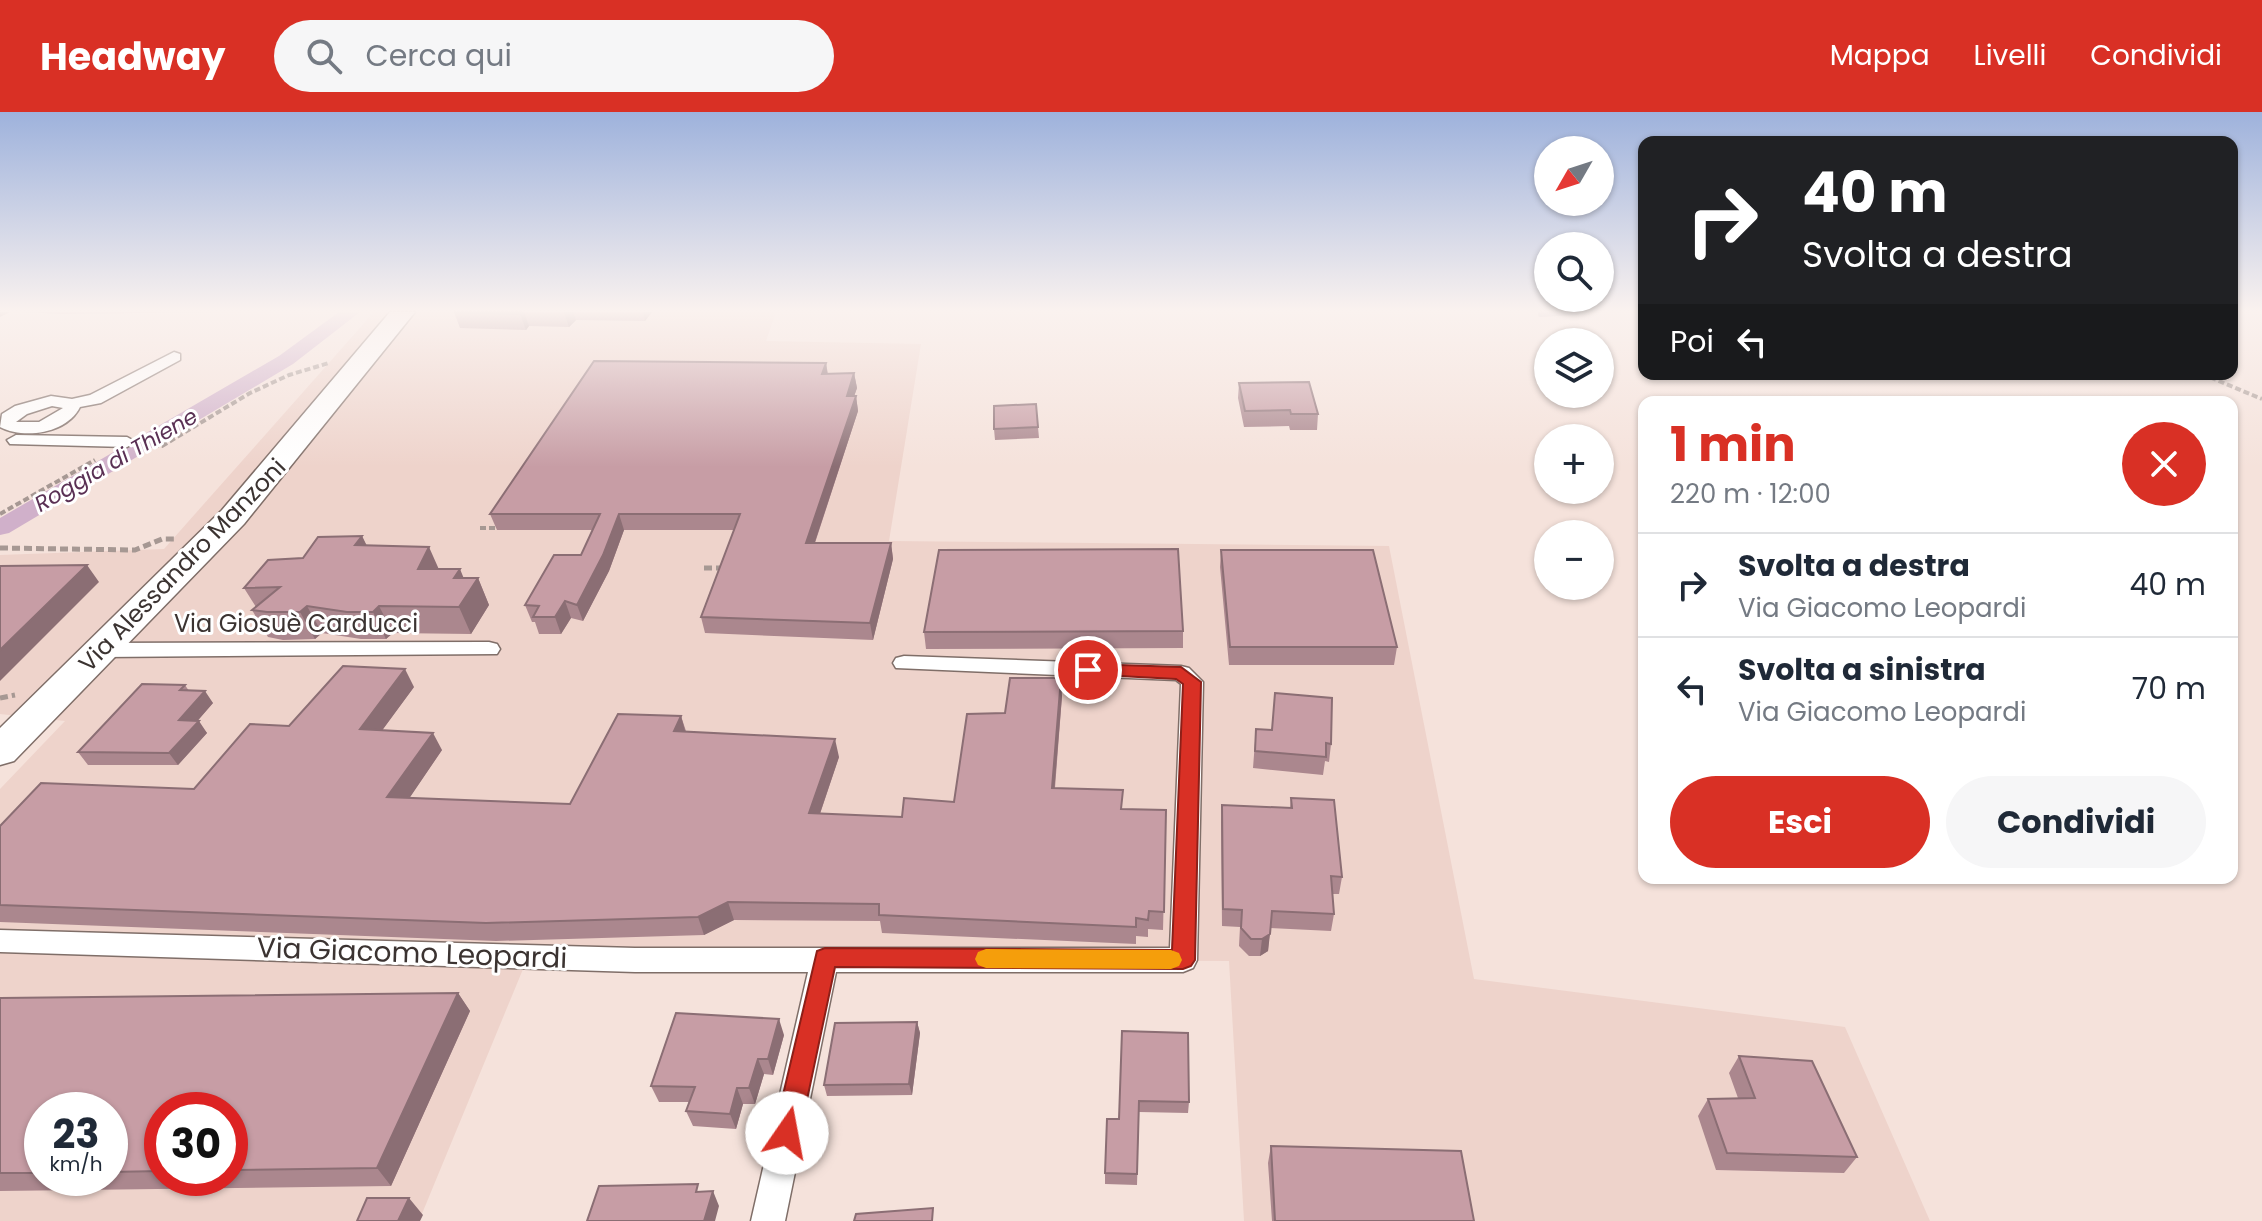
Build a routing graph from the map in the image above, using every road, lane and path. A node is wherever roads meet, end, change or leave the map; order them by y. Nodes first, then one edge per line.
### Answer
1 (161, 364) edge
2 (353, 364) edge
3 (338, 374) junction
4 (2216, 380) edge
5 (2262, 399) edge
6 (71, 404) junction
7 (3, 422) edge
8 (13, 440) edge
9 (127, 442) joint
10 (150, 445) dead end
11 (0, 514) edge
12 (480, 528) dead end
13 (499, 528) edge
14 (190, 538) dead end
15 (0, 548) edge
16 (704, 568) dead end
17 (729, 568) edge
18 (489, 649) dead end
19 (102, 650) junction
20 (904, 663) dead end
21 (4, 745) edge
22 (0, 941) edge
23 (825, 958) junction
24 (768, 1221) edge

1 - 6 street
2 - 3 main road, Via Alessandro Manzoni
3 - 10 path
3 - 19 main road, Via Alessandro Manzoni
4 - 5 path
6 - 7 street
6 - 8 street
7 - 8 street
8 - 9 street
9 - 11 path
12 - 13 path
14 - 15 path
16 - 17 path
18 - 19 street, Via Giosuè Carducci
19 - 21 main road, Via Alessandro Manzoni
20 - 23 street, Via Giacomo Leopardi
22 - 23 street, Via Giacomo Leopardi
23 - 24 street

